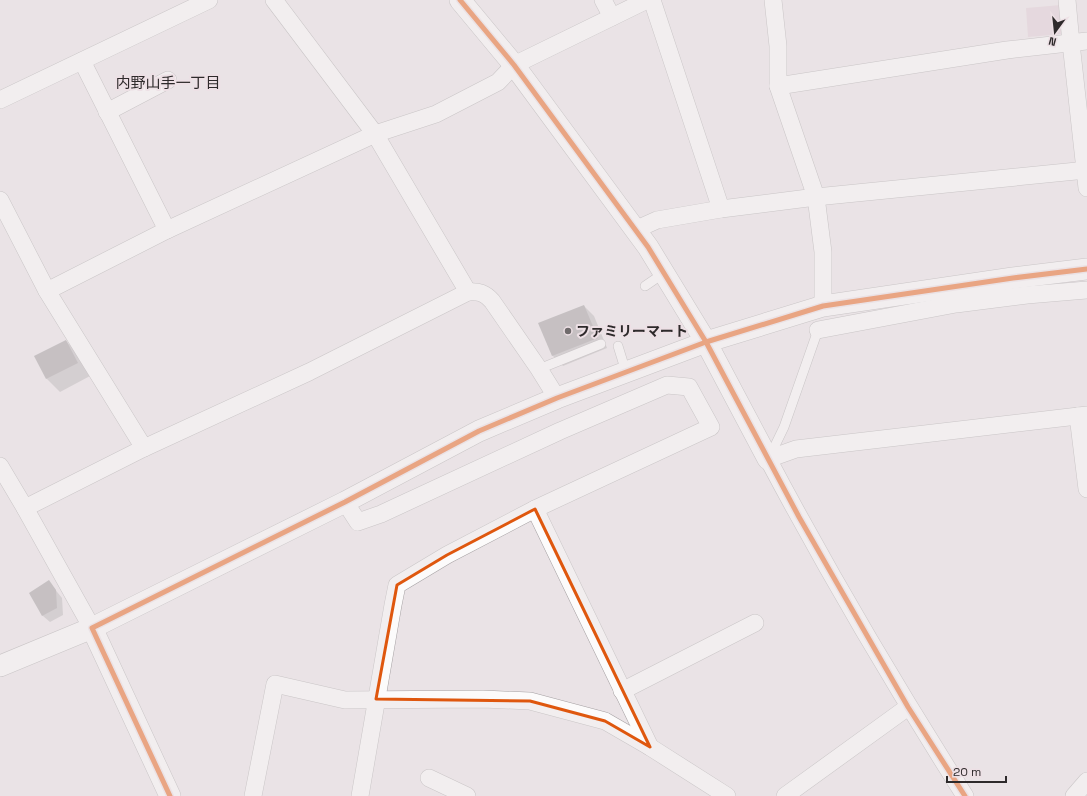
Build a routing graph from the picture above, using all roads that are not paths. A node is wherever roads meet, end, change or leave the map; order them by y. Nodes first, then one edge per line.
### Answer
1 (209, 0) edge
2 (274, 0) edge
3 (460, 0) edge
4 (603, 0) edge
5 (647, 0) edge
6 (652, 0) edge
7 (773, 0) edge
8 (1067, 0) edge
9 (612, 17) junction
10 (1079, 42) edge
11 (82, 61) junction
12 (514, 64) junction
13 (168, 80) dead end
14 (778, 86) junction
15 (0, 100) edge
16 (107, 112) junction
17 (374, 134) junction
18 (1086, 171) edge
19 (1087, 188) edge
20 (816, 197) junction
21 (0, 200) edge
22 (721, 209) junction
23 (636, 229) junction
24 (167, 230) junction
25 (1087, 269) edge
26 (664, 273) junction
27 (645, 286) dead end
28 (1087, 290) edge
29 (47, 291) junction
30 (468, 292) junction
31 (823, 306) junction
32 (818, 330) joint
33 (706, 342) junction
34 (601, 344) dead end
35 (618, 346) dead end
36 (539, 369) junction
37 (626, 372) junction
38 (557, 398) junction
39 (1082, 416) edge
40 (144, 448) junction
41 (768, 459) junction
42 (0, 466) edge
43 (1087, 489) edge
44 (345, 502) junction
45 (25, 508) junction
46 (535, 509) junction
47 (755, 623) dead end
48 (92, 628) junction
49 (0, 666) edge
50 (622, 691) junction
51 (376, 699) junction
52 (908, 707) junction
53 (650, 747) junction
54 (429, 778) dead end
55 (1087, 781) edge
56 (170, 796) edge
57 (253, 796) edge
58 (360, 796) edge
59 (467, 796) edge
60 (727, 796) edge
61 (785, 796) edge
62 (964, 796) edge
63 (1074, 796) edge

1 - 11 street
2 - 17 street
3 - 12 street
4 - 9 street
5 - 9 street
6 - 22 street
7 - 14 street
8 - 10 street
9 - 12 street
10 - 14 street
10 - 18 street
11 - 15 street
11 - 16 street
12 - 17 street
12 - 23 street
13 - 16 street
14 - 20 street
16 - 24 street
17 - 24 street
17 - 30 street
18 - 19 street
18 - 20 street
20 - 22 street
20 - 31 street
21 - 29 street
22 - 23 street
23 - 26 street
24 - 29 street
25 - 31 street
26 - 27 lane
26 - 33 street
28 - 32 street
29 - 40 street
30 - 36 street
30 - 40 street
31 - 33 street
32 - 41 lane
33 - 37 street
33 - 41 street
34 - 36 lane
35 - 37 lane
36 - 38 street
37 - 38 street
38 - 44 street
39 - 41 street
39 - 43 street
40 - 45 street
41 - 52 street
42 - 45 street
44 - 46 street
44 - 48 street
45 - 48 street
46 - 50 street
46 - 51 street
47 - 50 street
48 - 49 street
48 - 56 street
50 - 53 street
51 - 53 street
51 - 57 street
51 - 58 street
52 - 61 street
52 - 62 street
53 - 60 street
54 - 59 street
55 - 63 street

